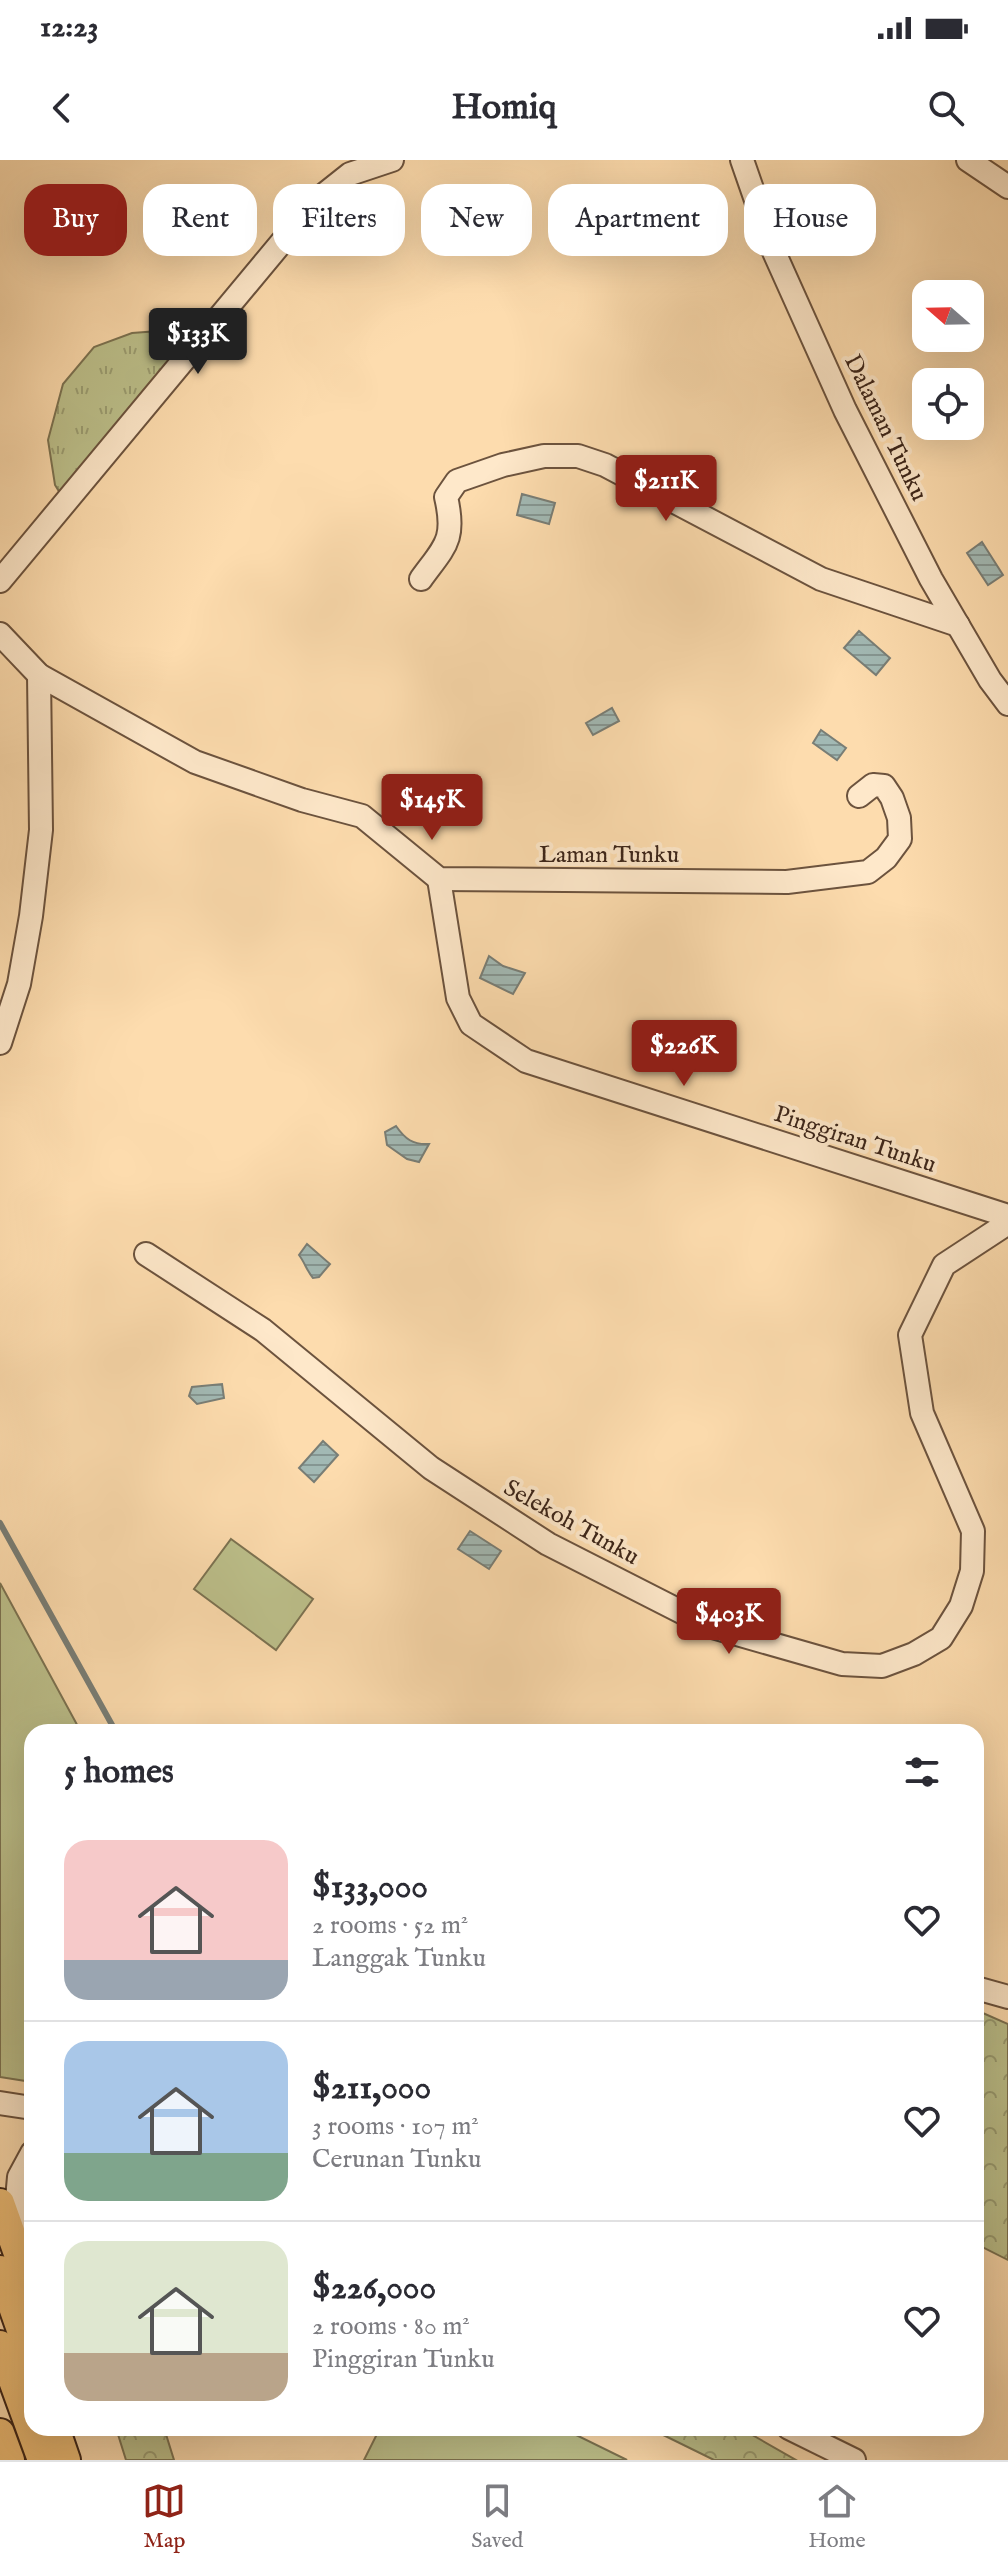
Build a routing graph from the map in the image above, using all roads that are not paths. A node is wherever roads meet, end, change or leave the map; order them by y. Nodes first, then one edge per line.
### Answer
1 (392, 160) edge
2 (742, 160) edge
3 (968, 160) edge
4 (1008, 187) edge
5 (421, 579) dead end
6 (0, 581) edge
7 (958, 625) junction
8 (0, 634) edge
9 (39, 675) junction
10 (1008, 704) edge
11 (859, 796) dead end
12 (439, 879) junction
13 (0, 1043) edge
14 (1008, 1216) edge
15 (1008, 1223) edge
16 (146, 1254) dead end
17 (984, 1990) edge
18 (1008, 1997) edge
19 (0, 2103) edge
20 (24, 2107) edge
21 (24, 2168) edge
22 (0, 2203) edge
23 (14, 2238) junction
24 (10, 2283) edge
25 (24, 2333) edge
26 (0, 2345) edge
27 (24, 2411) edge
28 (0, 2433) edge
29 (33, 2436) edge
30 (58, 2436) edge
31 (78, 2436) edge
32 (805, 2436) edge
33 (10, 2460) edge
34 (42, 2460) edge
35 (66, 2460) edge
36 (85, 2460) edge
37 (854, 2460) edge

1 - 6 street
2 - 7 street, Dalaman Tunku
3 - 4 street
5 - 7 street
7 - 10 street, Dalaman Tunku
8 - 9 street
9 - 12 street
9 - 13 street
11 - 12 street, Laman Tunku
12 - 14 street, Pinggiran Tunku
15 - 16 street, Selekoh Tunku
17 - 18 street
19 - 20 street
21 - 23 street
22 - 23 main road
23 - 24 main road
24 - 25 main road
26 - 27 main road
28 - 33 main road
29 - 34 main road
30 - 35 main road
31 - 36 main road
32 - 37 street

